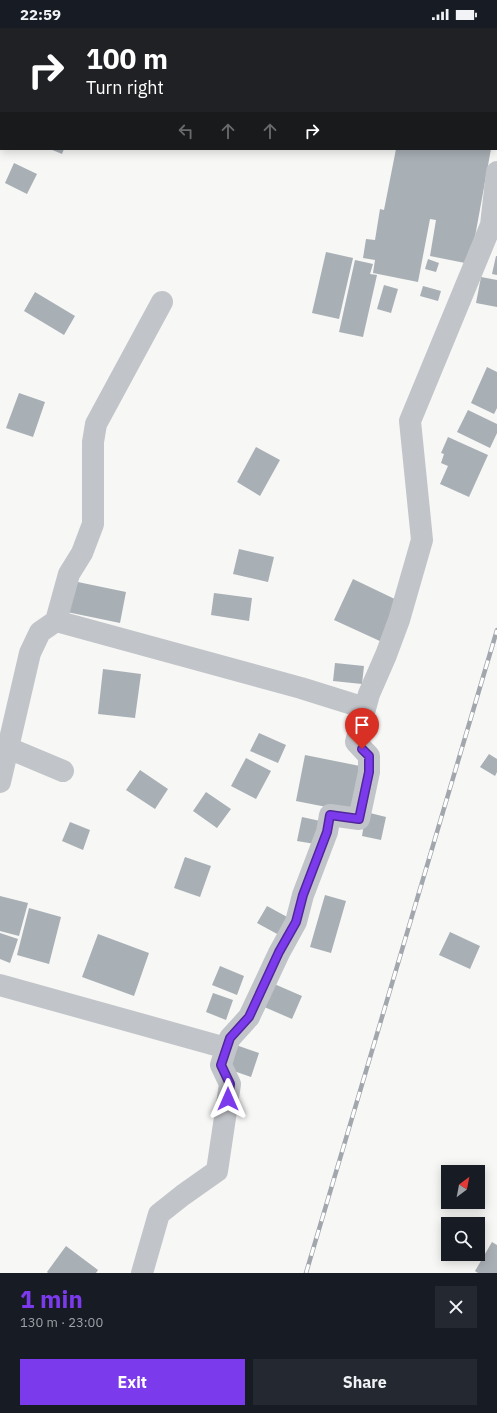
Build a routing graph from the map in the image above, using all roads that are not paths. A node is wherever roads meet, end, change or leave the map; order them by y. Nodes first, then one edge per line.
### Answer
1 (497, 172) edge
2 (162, 302) dead end
3 (56, 621) junction
4 (365, 708) junction
5 (8, 748) junction
6 (63, 771) dead end
7 (0, 782) edge
8 (0, 985) edge
9 (226, 1048) junction
10 (142, 1273) edge

1 - 4 street
2 - 3 street
3 - 4 street
3 - 5 street
4 - 9 street
5 - 6 street
5 - 7 street
8 - 9 street
9 - 10 street

